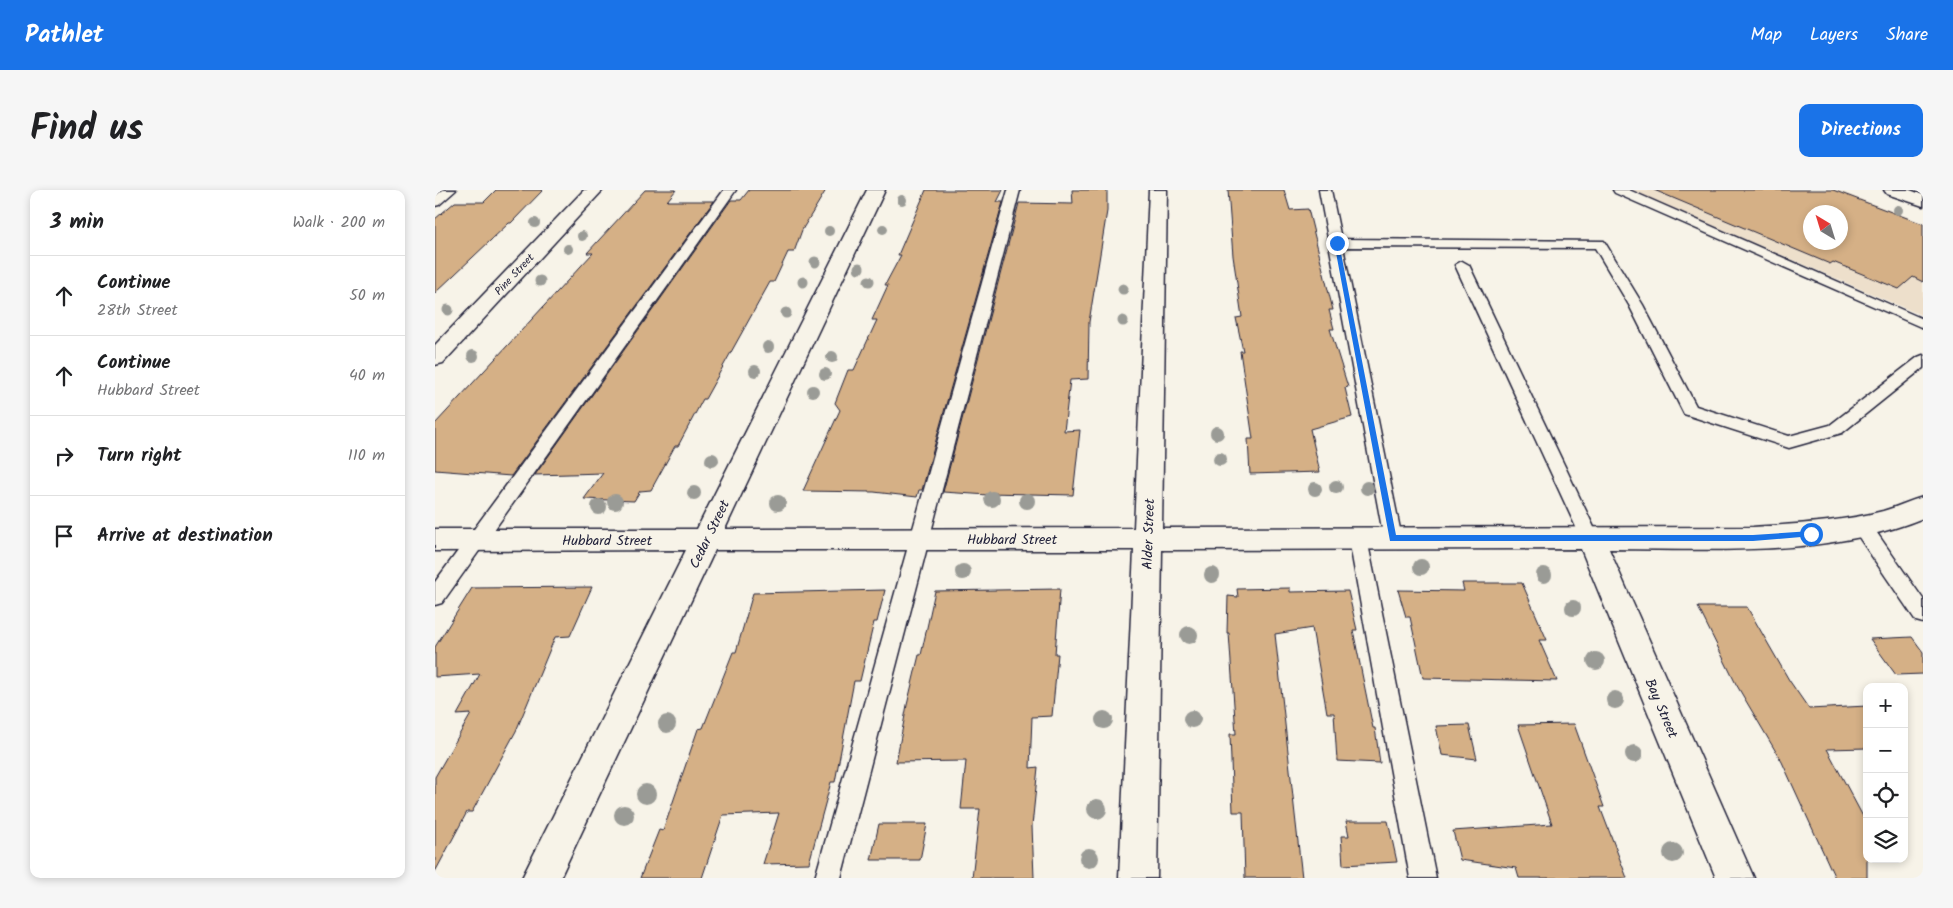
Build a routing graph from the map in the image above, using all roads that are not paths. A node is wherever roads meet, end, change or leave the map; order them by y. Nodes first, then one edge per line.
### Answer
1 (450, 190) edge
2 (594, 190) edge
3 (730, 190) edge
4 (876, 190) edge
5 (1014, 190) edge
6 (1159, 190) edge
7 (1325, 190) edge
8 (1619, 190) edge
9 (1893, 190) edge
10 (1923, 201) edge
11 (435, 202) edge
12 (1337, 243) junction
13 (1462, 265) dead end
14 (1923, 324) edge
15 (435, 358) edge
16 (1923, 360) edge
17 (1923, 507) edge
18 (1861, 525) junction
19 (1393, 538) junction
20 (1590, 538) junction
21 (918, 539) junction
22 (1148, 539) junction
23 (1357, 539) junction
24 (435, 540) edge
25 (477, 540) junction
26 (706, 540) junction
27 (435, 598) edge
28 (1923, 615) edge
29 (541, 878) edge
30 (828, 878) edge
31 (1138, 878) edge
32 (1423, 878) edge
33 (1735, 878) edge

1 - 11 lane
2 - 15 street, Pine Street
3 - 25 lane
4 - 26 street, Cedar Street
5 - 21 lane
6 - 22 street, Alder Street
7 - 12 lane
8 - 14 lane
9 - 10 street
12 - 16 lane
12 - 19 lane
13 - 20 lane
17 - 18 street, Hubbard Street
18 - 20 street, Hubbard Street
18 - 28 lane
19 - 20 street, Hubbard Street
19 - 23 street, Hubbard Street
20 - 33 street, Bay Street
21 - 22 street, Hubbard Street
21 - 26 street, Hubbard Street
21 - 30 lane
22 - 23 street, Hubbard Street
22 - 31 street, Alder Street
23 - 32 lane
24 - 25 street, Hubbard Street
25 - 26 street, Hubbard Street
25 - 27 lane
26 - 29 street, Cedar Street

